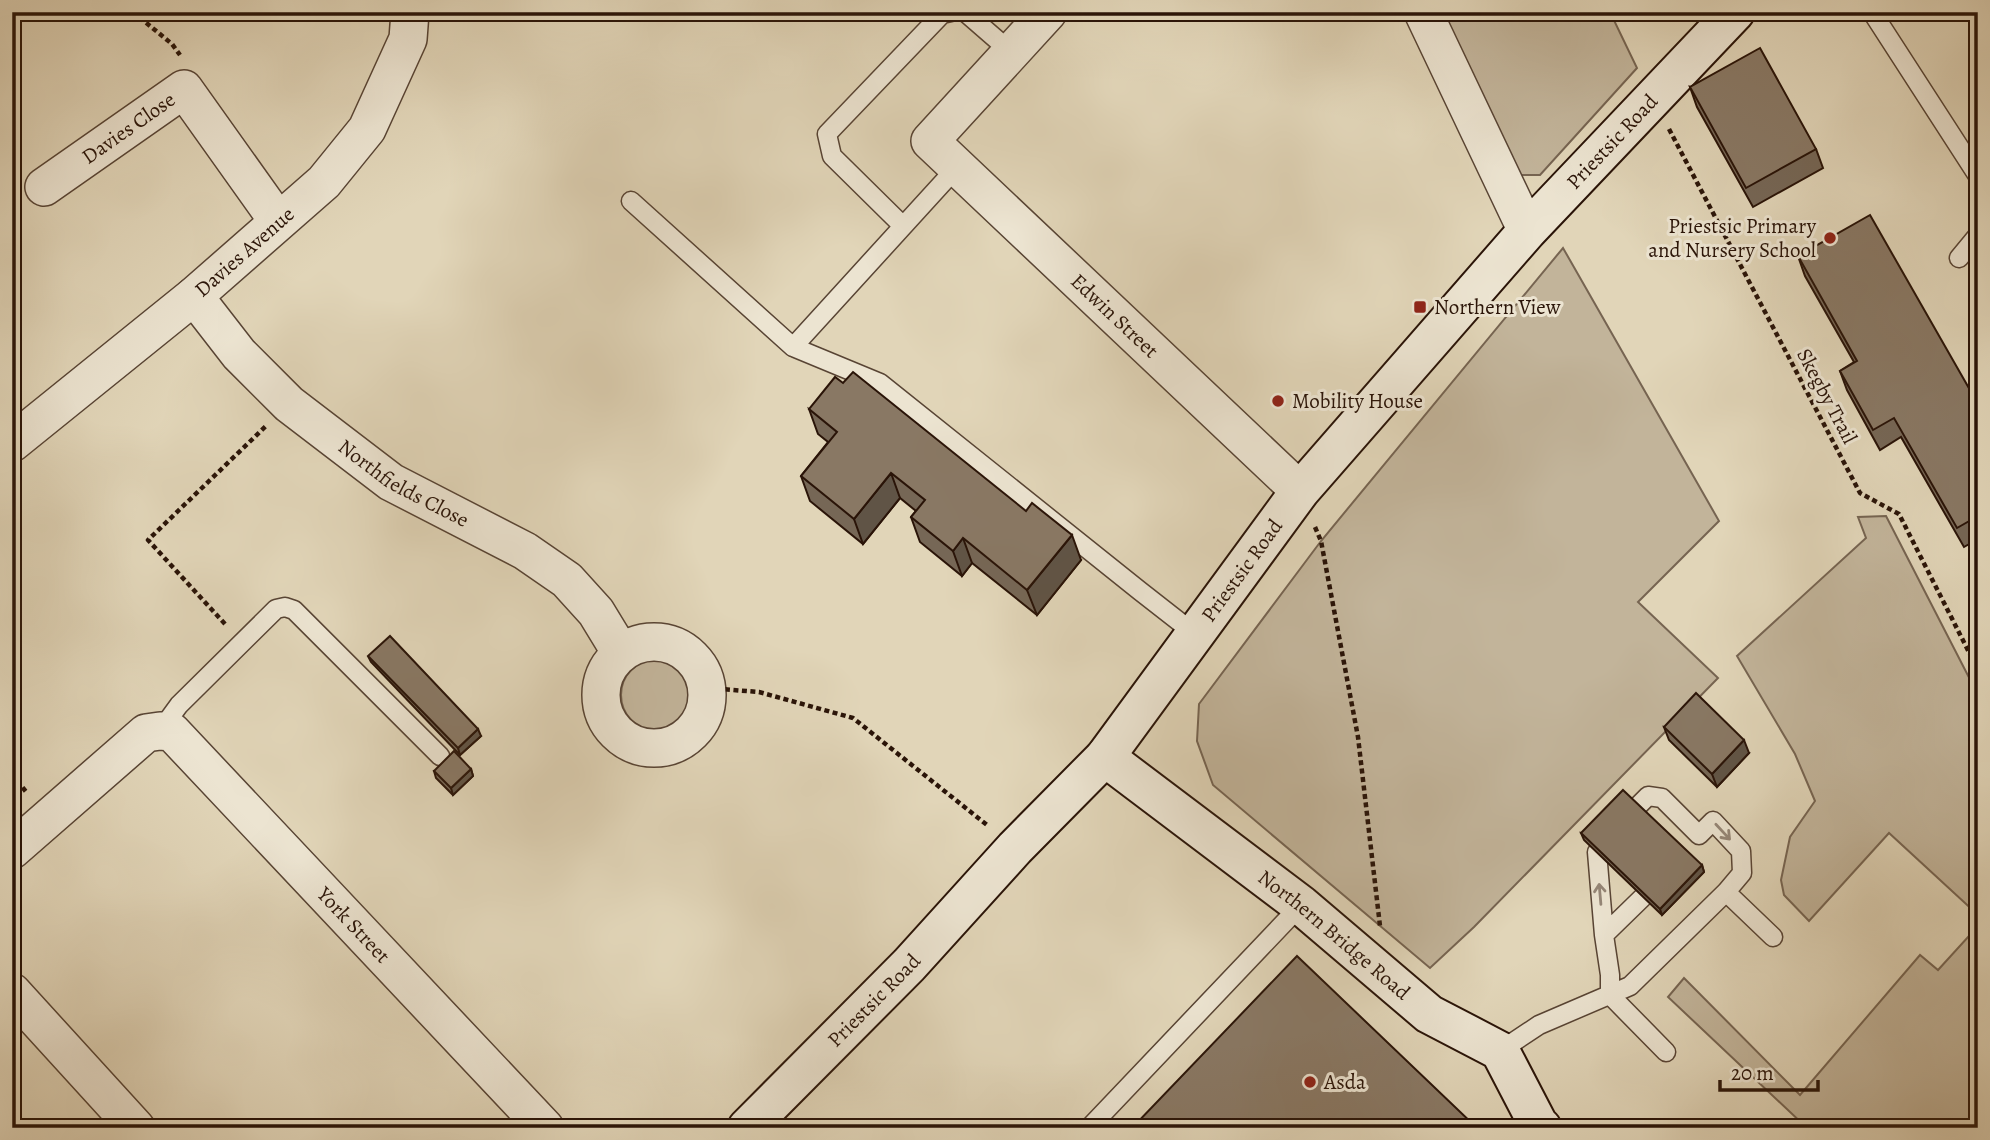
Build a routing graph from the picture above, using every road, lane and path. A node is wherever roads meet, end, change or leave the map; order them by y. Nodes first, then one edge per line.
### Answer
1 (133, 12) edge
2 (410, 12) edge
3 (951, 12) edge
4 (965, 12) edge
5 (1048, 12) edge
6 (1423, 12) edge
7 (1735, 12) edge
8 (1872, 12) edge
9 (1012, 52) junction
10 (184, 89) junction
11 (1664, 119) dead end
12 (958, 166) junction
13 (1978, 176) edge
14 (44, 187) dead end
15 (631, 201) dead end
16 (278, 221) junction
17 (903, 226) junction
18 (1527, 231) junction
19 (1978, 235) edge
20 (1959, 258) dead end
21 (194, 296) junction
22 (793, 347) junction
23 (289, 404) junction
24 (12, 443) edge
25 (1300, 491) junction
26 (1195, 634) junction
27 (242, 642) junction
28 (621, 653) junction
29 (1978, 670) edge
30 (708, 688) junction
31 (160, 731) junction
32 (440, 756) dead end
33 (1105, 757) junction
34 (1636, 808) edge
35 (1015, 848) junction
36 (12, 850) edge
37 (1597, 852) edge
38 (1726, 891) junction
39 (1643, 897) edge
40 (1301, 905) junction
41 (1604, 935) junction
42 (1773, 937) dead end
43 (1365, 960) junction
44 (12, 992) edge
45 (1610, 995) junction
46 (1500, 1051) junction
47 (1666, 1052) dead end
48 (136, 1128) edge
49 (545, 1128) edge
50 (747, 1128) edge
51 (1089, 1128) edge
52 (1542, 1128) edge

1 - 10 path
2 - 16 street, Davies Avenue
3 - 17 lane
4 - 9 lane
5 - 9 street
6 - 18 street
7 - 18 main road, Priestsic Road
8 - 13 lane
9 - 12 street, Edwin Street
10 - 14 street, Davies Close
10 - 16 street, Davies Close
11 - 29 path, Skegby Trail
12 - 17 lane
12 - 25 street, Edwin Street
15 - 22 lane
16 - 21 street, Davies Avenue
17 - 22 lane
18 - 25 main road, Priestsic Road
19 - 20 lane
21 - 23 street, Northfields Close
21 - 24 street, Davies Avenue
22 - 26 lane
23 - 27 path
23 - 28 street, Northfields Close
25 - 26 main road, Priestsic Road
25 - 43 path
26 - 33 main road, Priestsic Road
27 - 31 lane
27 - 32 lane
28 - 30 street
28 - 30 street
30 - 35 path
31 - 36 street
31 - 49 street, York Street
33 - 35 main road, Priestsic Road
33 - 40 main road, Northern Bridge Road
34 -> 38 lane
35 - 50 main road, Priestsic Road
41 -> 37 lane
38 - 42 lane
38 - 45 lane
39 - 41 lane
40 - 43 main road, Northern Bridge Road
40 - 51 lane
41 - 45 lane
43 - 46 main road, Northern Bridge Road
44 - 48 street
45 - 46 lane
45 - 47 lane
46 - 52 main road

